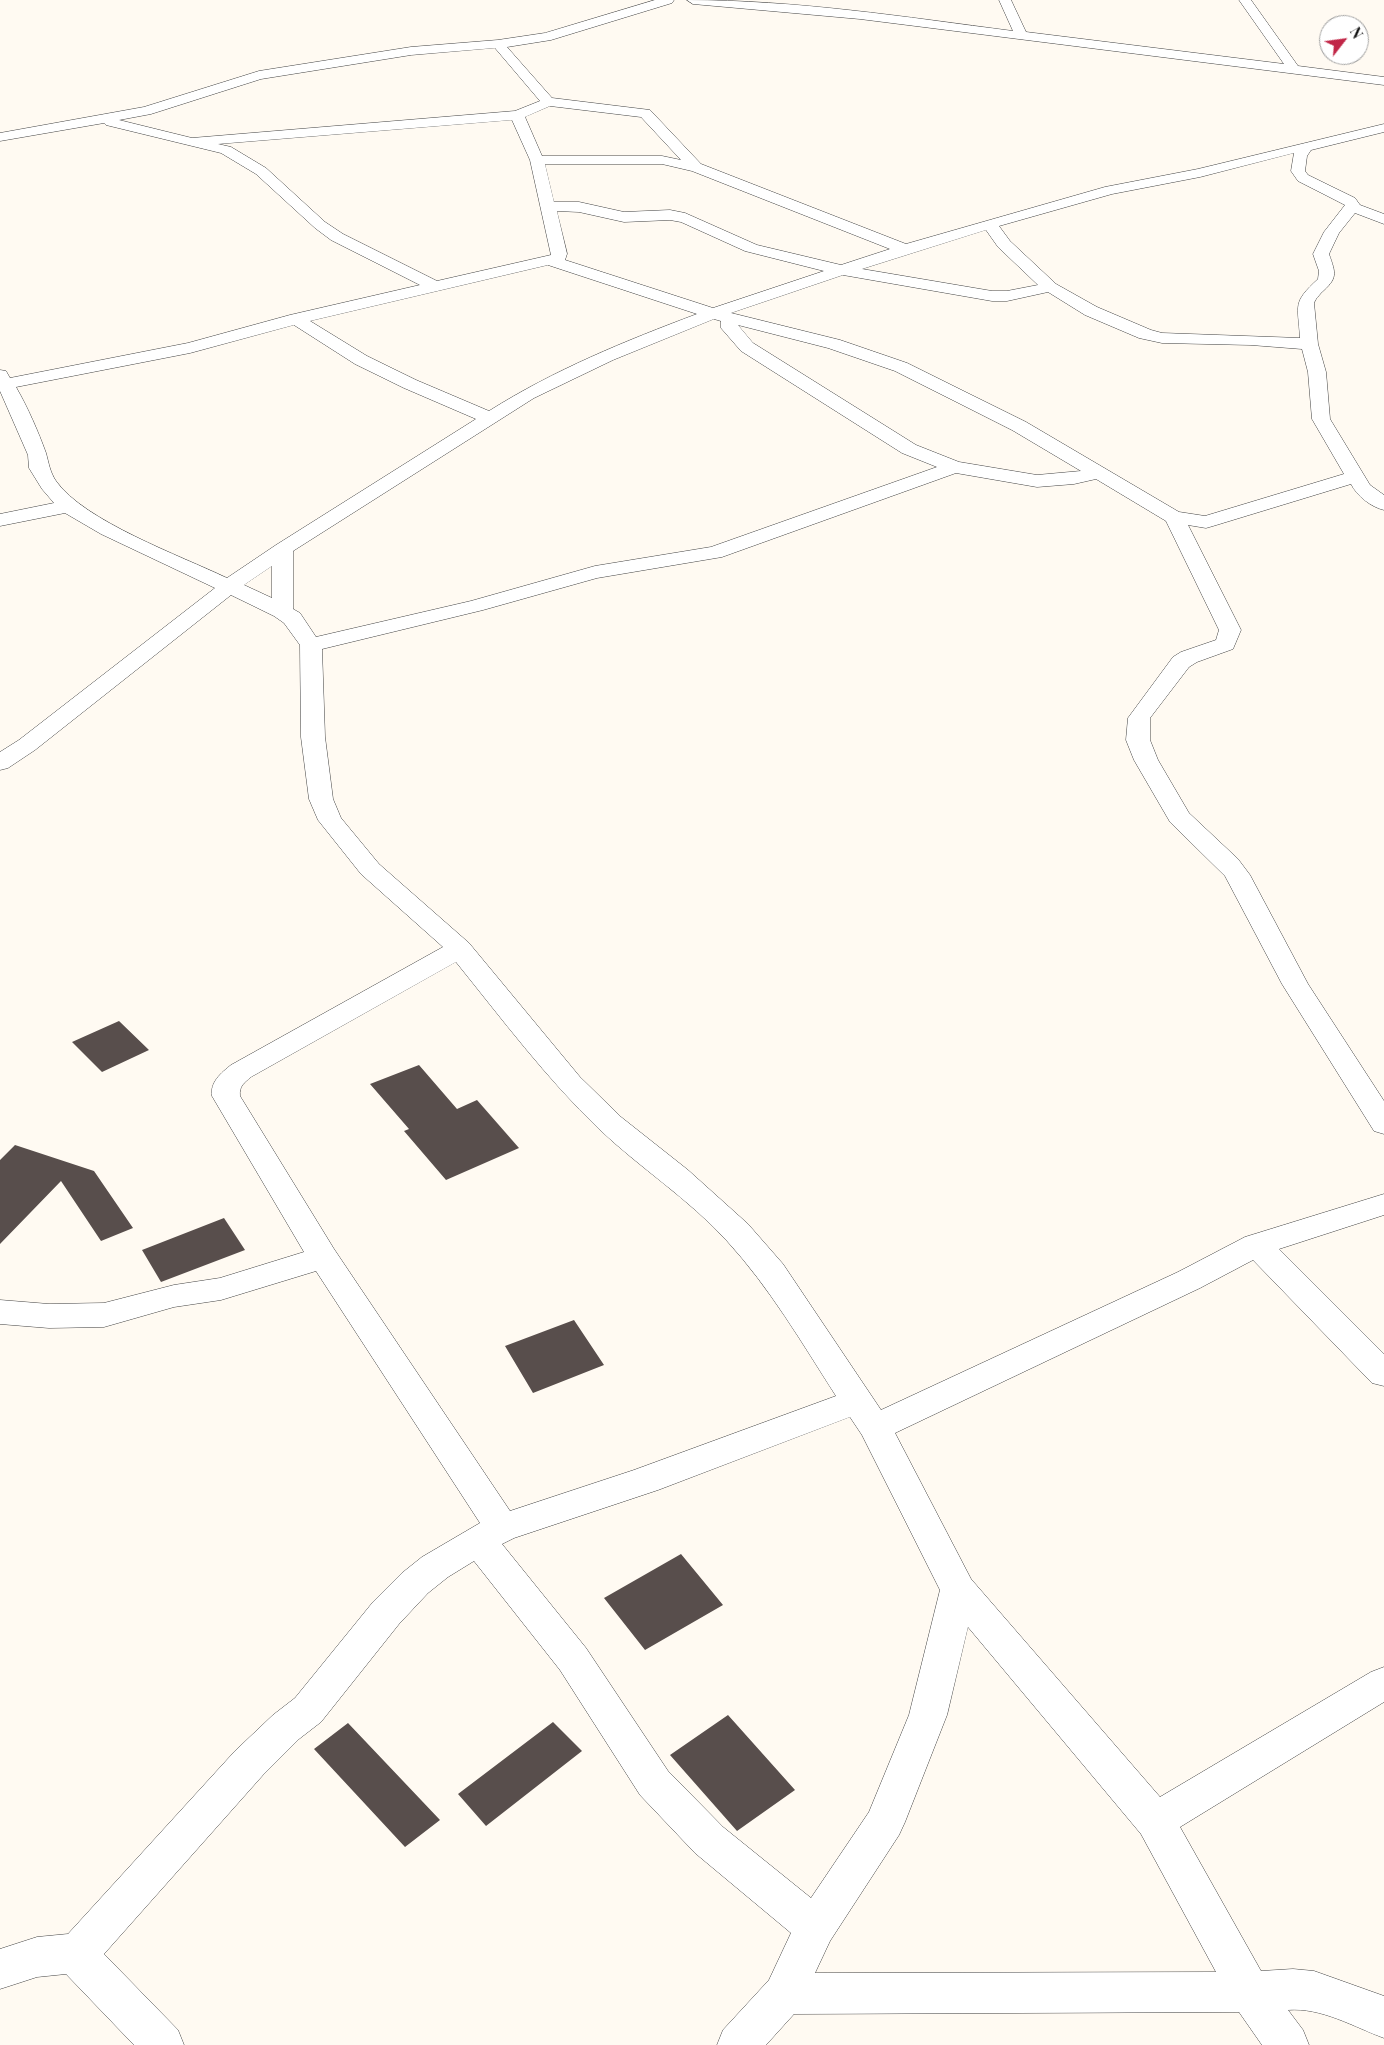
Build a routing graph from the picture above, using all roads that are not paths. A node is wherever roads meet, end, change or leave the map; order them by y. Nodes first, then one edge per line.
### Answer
1 (668, 0) edge
2 (694, 0) edge
3 (1005, 0) edge
4 (1245, 0) edge
5 (745, 3) edge
6 (1022, 36) junction
7 (498, 44) junction
8 (1295, 71) junction
9 (1384, 81) edge
10 (548, 102) junction
11 (516, 115) junction
12 (101, 120) junction
13 (1384, 128) edge
14 (0, 137) edge
15 (190, 142) junction
16 (1304, 147) junction
17 (538, 160) junction
18 (696, 167) junction
19 (548, 206) junction
20 (1352, 207) junction
21 (1384, 219) edge
22 (990, 224) junction
23 (930, 242) junction
24 (1004, 244) junction
25 (905, 249) junction
26 (550, 261) junction
27 (844, 271) junction
28 (1050, 287) junction
29 (436, 288) junction
30 (722, 316) junction
31 (296, 320) junction
32 (1310, 344) junction
33 (3, 380) edge
34 (490, 418) junction
35 (955, 467) junction
36 (1098, 473) junction
37 (1355, 477) junction
38 (1384, 504) edge
39 (68, 506) junction
40 (1174, 517) junction
41 (0, 520) edge
42 (283, 549) junction
43 (230, 586) junction
44 (282, 611) junction
45 (311, 645) junction
46 (0, 763) edge
47 (460, 949) junction
48 (1384, 1124) edge
49 (1384, 1204) edge
50 (1256, 1245) junction
51 (323, 1257) junction
52 (0, 1312) edge
53 (1384, 1374) edge
54 (866, 1415) junction
55 (490, 1534) junction
56 (958, 1590) junction
57 (1384, 1683) edge
58 (1155, 1821) junction
59 (815, 1927) junction
60 (76, 1955) junction
61 (0, 1969) edge
62 (1250, 1992) junction
63 (784, 1994) junction
64 (1384, 2017) edge
65 (163, 2045) edge
66 (738, 2045) edge
67 (1288, 2045) edge

1 - 7 street
2 - 5 street
3 - 6 street
4 - 8 street
5 - 6 street
6 - 8 street
7 - 10 street
7 - 12 street
8 - 9 street
10 - 11 street
10 - 18 street
11 - 15 street
11 - 17 street
12 - 14 street
12 - 15 street
13 - 16 street
15 - 29 street
16 - 20 street
16 - 22 street
17 - 18 street
17 - 19 street
18 - 25 street
19 - 26 street
19 - 27 street
20 - 21 street
20 - 32 street
22 - 23 street
22 - 24 street
23 - 24 street
23 - 25 street
24 - 28 street
25 - 27 street
26 - 29 street
26 - 30 street
27 - 28 street
27 - 30 street
28 - 32 street
29 - 31 street
30 - 34 street
30 - 35 street
30 - 36 street
31 - 33 street
31 - 34 street
32 - 37 street
33 - 39 street
34 - 42 street
35 - 36 street
35 - 45 street
36 - 40 street
37 - 38 street
37 - 40 street
39 - 41 street
39 - 43 street
40 - 48 street
42 - 43 street
42 - 44 street
43 - 44 street
43 - 46 street
44 - 45 street
45 - 47 street
47 - 51 street
47 - 54 street
49 - 50 street
50 - 53 street
50 - 54 street
51 - 52 street
51 - 55 street
54 - 55 street
54 - 56 street
55 - 59 street
55 - 60 street
56 - 58 street
56 - 59 street
57 - 58 street
58 - 62 street
59 - 63 street
60 - 61 street
60 - 65 street
62 - 63 street
62 - 64 street
62 - 67 street
63 - 66 street

